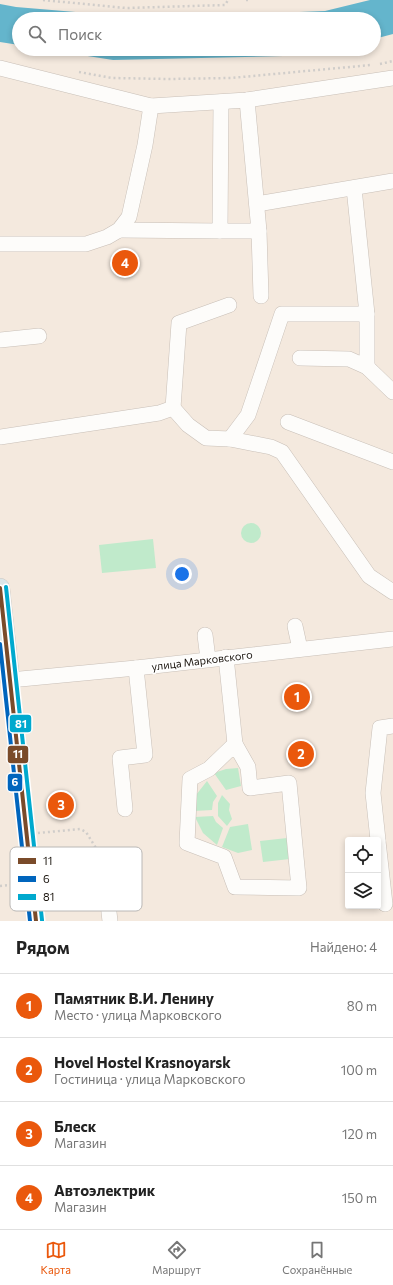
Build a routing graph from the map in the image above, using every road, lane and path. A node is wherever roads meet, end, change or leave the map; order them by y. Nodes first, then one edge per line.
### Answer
1 (42, 0) edge
2 (228, 0) edge
3 (393, 61) edge
4 (0, 68) edge
5 (112, 78) dead end
6 (393, 78) edge
7 (247, 100) junction
8 (222, 102) junction
9 (151, 106) junction
10 (393, 181) edge
11 (354, 188) junction
12 (257, 204) junction
13 (119, 230) junction
14 (220, 231) junction
15 (260, 231) junction
16 (0, 244) edge
17 (261, 296) dead end
18 (229, 305) dead end
19 (367, 314) junction
20 (39, 336) dead end
21 (0, 340) edge
22 (300, 358) dead end
23 (367, 367) junction
24 (393, 392) edge
25 (173, 408) junction
26 (288, 422) dead end
27 (0, 437) edge
28 (230, 439) junction
29 (393, 462) edge
30 (0, 588) edge
31 (393, 592) edge
32 (296, 626) dead end
33 (205, 636) dead end
34 (393, 639) edge
35 (300, 649) junction
36 (226, 657) junction
37 (208, 659) junction
38 (136, 668) junction
39 (10, 680) joint
40 (393, 726) edge
41 (235, 744) junction
42 (125, 809) dead end
43 (28, 834) dead end
44 (378, 837) edge
45 (95, 847) edge
46 (381, 868) edge
47 (10, 885) edge
48 (0, 886) edge
49 (385, 904) dead end
50 (109, 911) edge
51 (110, 921) edge

1 - 2 path
3 - 5 path
4 - 9 street
6 - 7 street
7 - 8 street
7 - 12 street
8 - 9 street
8 - 14 street
9 - 13 street
10 - 11 street
11 - 12 street
11 - 19 street
12 - 15 street
13 - 14 street
13 - 16 street
14 - 15 street
15 - 17 street
18 - 25 street
19 - 23 street
19 - 28 street
20 - 21 street
22 - 23 street
23 - 24 street
25 - 27 street
25 - 28 street
26 - 29 street
28 - 31 street
30 - 39 main road
32 - 35 street
33 - 37 street
34 - 35 street, улица Марковского
35 - 36 street, улица Марковского
36 - 37 street, улица Марковского
36 - 41 street
37 - 38 street, улица Марковского
38 - 39 street, улица Марковского
38 - 42 street
40 - 44 street
41 - 41 street
43 - 45 path
46 - 49 street
47 - 48 path
50 - 51 street

